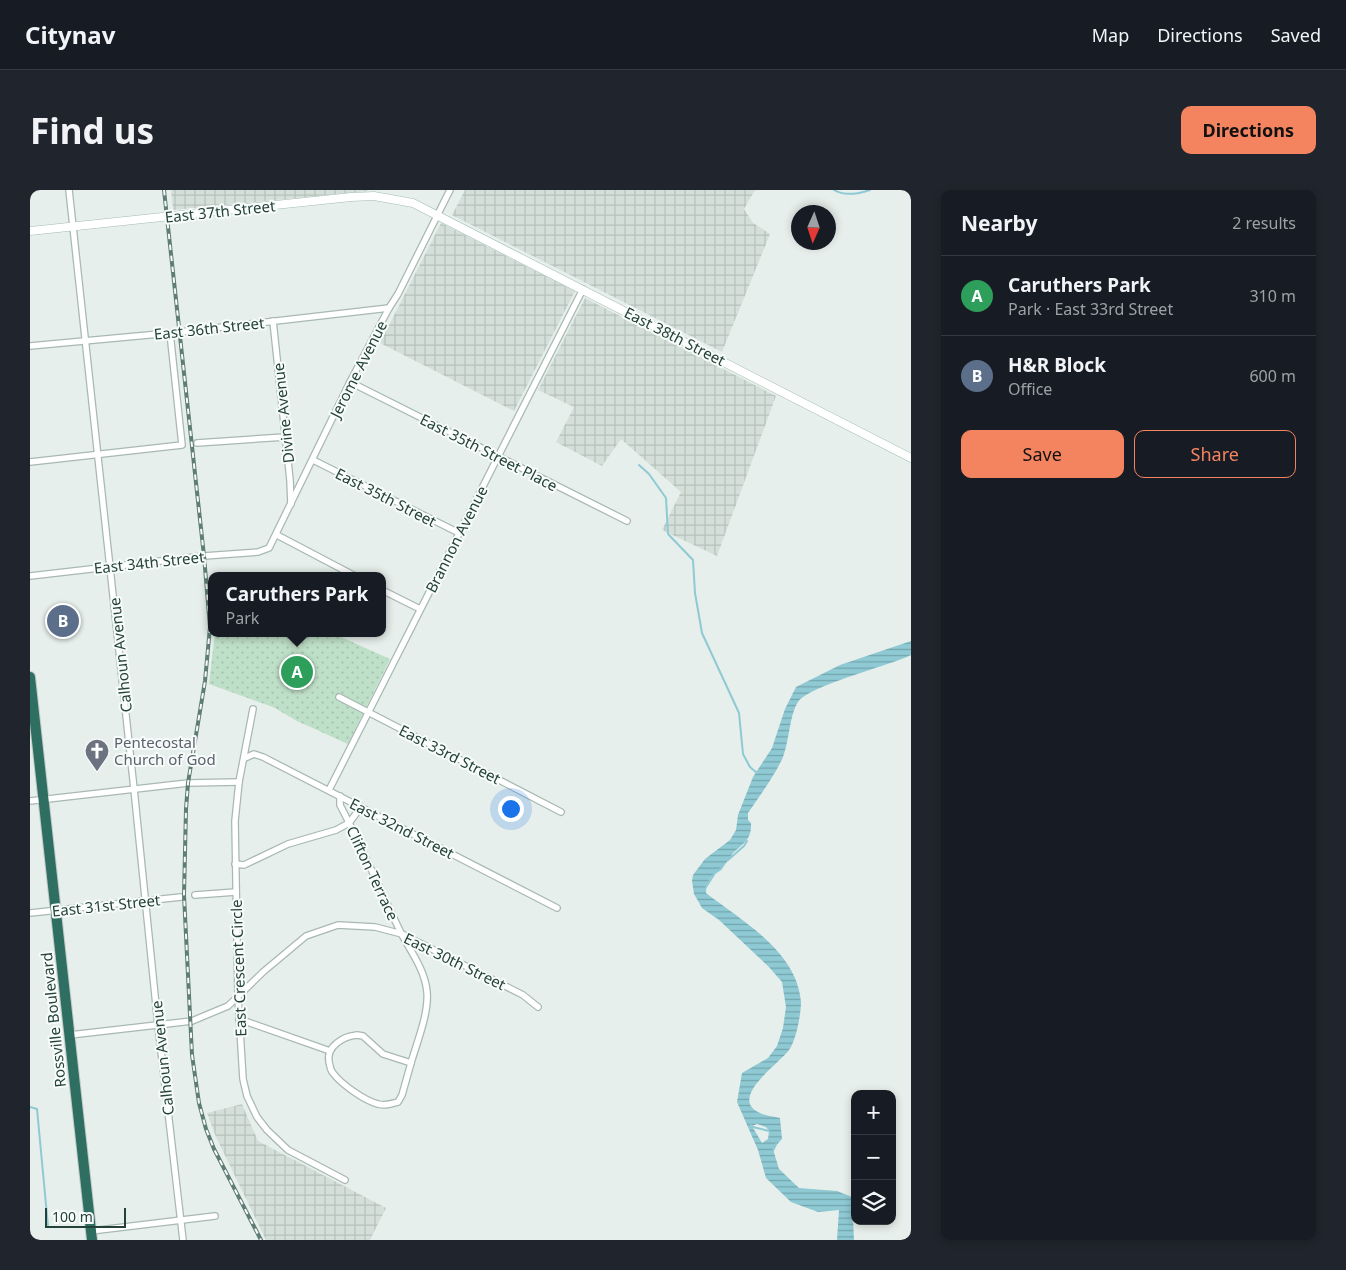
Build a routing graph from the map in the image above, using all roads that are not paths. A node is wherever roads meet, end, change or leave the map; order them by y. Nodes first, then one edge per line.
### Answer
1 (69, 190) edge
2 (450, 190) edge
3 (438, 214) junction
4 (73, 226) junction
5 (30, 231) edge
6 (583, 289) junction
7 (389, 308) junction
8 (273, 321) junction
9 (170, 333) junction
10 (86, 340) junction
11 (30, 346) edge
12 (350, 382) junction
13 (285, 437) junction
14 (197, 443) dead end
15 (99, 454) junction
16 (498, 456) junction
17 (911, 458) edge
18 (313, 460) junction
19 (30, 462) edge
20 (291, 506) junction
21 (627, 521) dead end
22 (459, 533) junction
23 (276, 535) junction
24 (269, 548) joint
25 (110, 566) junction
26 (347, 572) edge
27 (30, 576) edge
28 (386, 592) edge
29 (420, 609) junction
30 (30, 677) edge
31 (339, 697) dead end
32 (254, 709) dead end
33 (368, 711) junction
34 (245, 758) junction
35 (239, 782) junction
36 (134, 789) junction
37 (329, 790) junction
38 (340, 796) junction
39 (43, 799) junction
40 (30, 801) edge
41 (361, 807) junction
42 (560, 812) dead end
43 (349, 823) junction
44 (235, 864) junction
45 (236, 892) junction
46 (194, 895) dead end
47 (181, 897) dead end
48 (146, 900) junction
49 (557, 908) dead end
50 (56, 910) junction
51 (30, 913) edge
52 (402, 934) junction
53 (238, 997) junction
54 (538, 1007) dead end
55 (240, 1018) junction
56 (158, 1025) junction
57 (70, 1035) junction
58 (330, 1051) junction
59 (411, 1063) junction
60 (345, 1180) dead end
61 (215, 1216) dead end
62 (180, 1220) junction
63 (91, 1235) edge
64 (183, 1240) edge

1 - 4 street, Calhoun Avenue
2 - 3 street, Jerome Avenue
3 - 4 main road, East 37th Street
3 - 6 main road, East 38th Street
3 - 7 street, Jerome Avenue
4 - 5 main road, East 37th Street
4 - 10 street, Calhoun Avenue
6 - 16 street, Brannon Avenue
6 - 17 main road, East 38th Street
7 - 8 street, East 36th Street
7 - 12 street, Jerome Avenue
8 - 9 street, East 36th Street
8 - 13 street, Divine Avenue
9 - 10 street, East 36th Street
9 - 15 street
10 - 11 street, East 36th Street
10 - 15 street, Calhoun Avenue
12 - 16 street, East 35th Street Place
12 - 18 street, Jerome Avenue
13 - 14 street
13 - 20 street, Divine Avenue
15 - 19 street
15 - 25 street, Calhoun Avenue
16 - 21 street, East 35th Street Place
16 - 22 street, Brannon Avenue
18 - 20 street, Jerome Avenue
18 - 22 street, East 35th Street
20 - 23 street, Jerome Avenue
22 - 29 street, Brannon Avenue
23 - 24 street, Jerome Avenue
23 - 26 street
24 - 25 street, East 34th Street
25 - 27 street, East 34th Street
25 - 36 street, Calhoun Avenue
28 - 29 street
29 - 33 street, Brannon Avenue
30 - 39 highway, Rossville Boulevard
31 - 33 street, East 33rd Street
32 - 34 street, East Crescent Circle
33 - 37 street, Brannon Avenue
33 - 42 street, East 33rd Street
34 - 35 street, East Crescent Circle
34 - 37 street, East 32nd Street
35 - 36 street
35 - 44 street, East Crescent Circle
36 - 39 street
36 - 48 street, Calhoun Avenue
37 - 38 street, East 32nd Street
38 - 41 street, East 32nd Street
38 - 43 street, Clifton Terrace
39 - 40 street
39 - 50 highway, Rossville Boulevard
41 - 43 street
41 - 49 street, East 32nd Street
43 - 44 street
43 - 52 street, Clifton Terrace
44 - 45 street, East Crescent Circle
45 - 46 street
45 - 53 street, East Crescent Circle
47 - 48 street, East 31st Street
48 - 50 street, East 31st Street
48 - 56 street, Calhoun Avenue
50 - 51 street, East 31st Street
50 - 57 highway, Rossville Boulevard
52 - 53 street, East 30th Street
52 - 54 street, East 30th Street
52 - 59 street, Clifton Terrace
53 - 55 street, East Crescent Circle
53 - 56 street, East 30th Street
55 - 58 street
55 - 60 street, East Crescent Circle
56 - 57 street, East 30th Street
56 - 62 street, Calhoun Avenue
57 - 63 highway, Rossville Boulevard
58 - 59 street
58 - 59 street, Clifton Terrace
61 - 62 street
62 - 63 street
62 - 64 street, Calhoun Avenue

